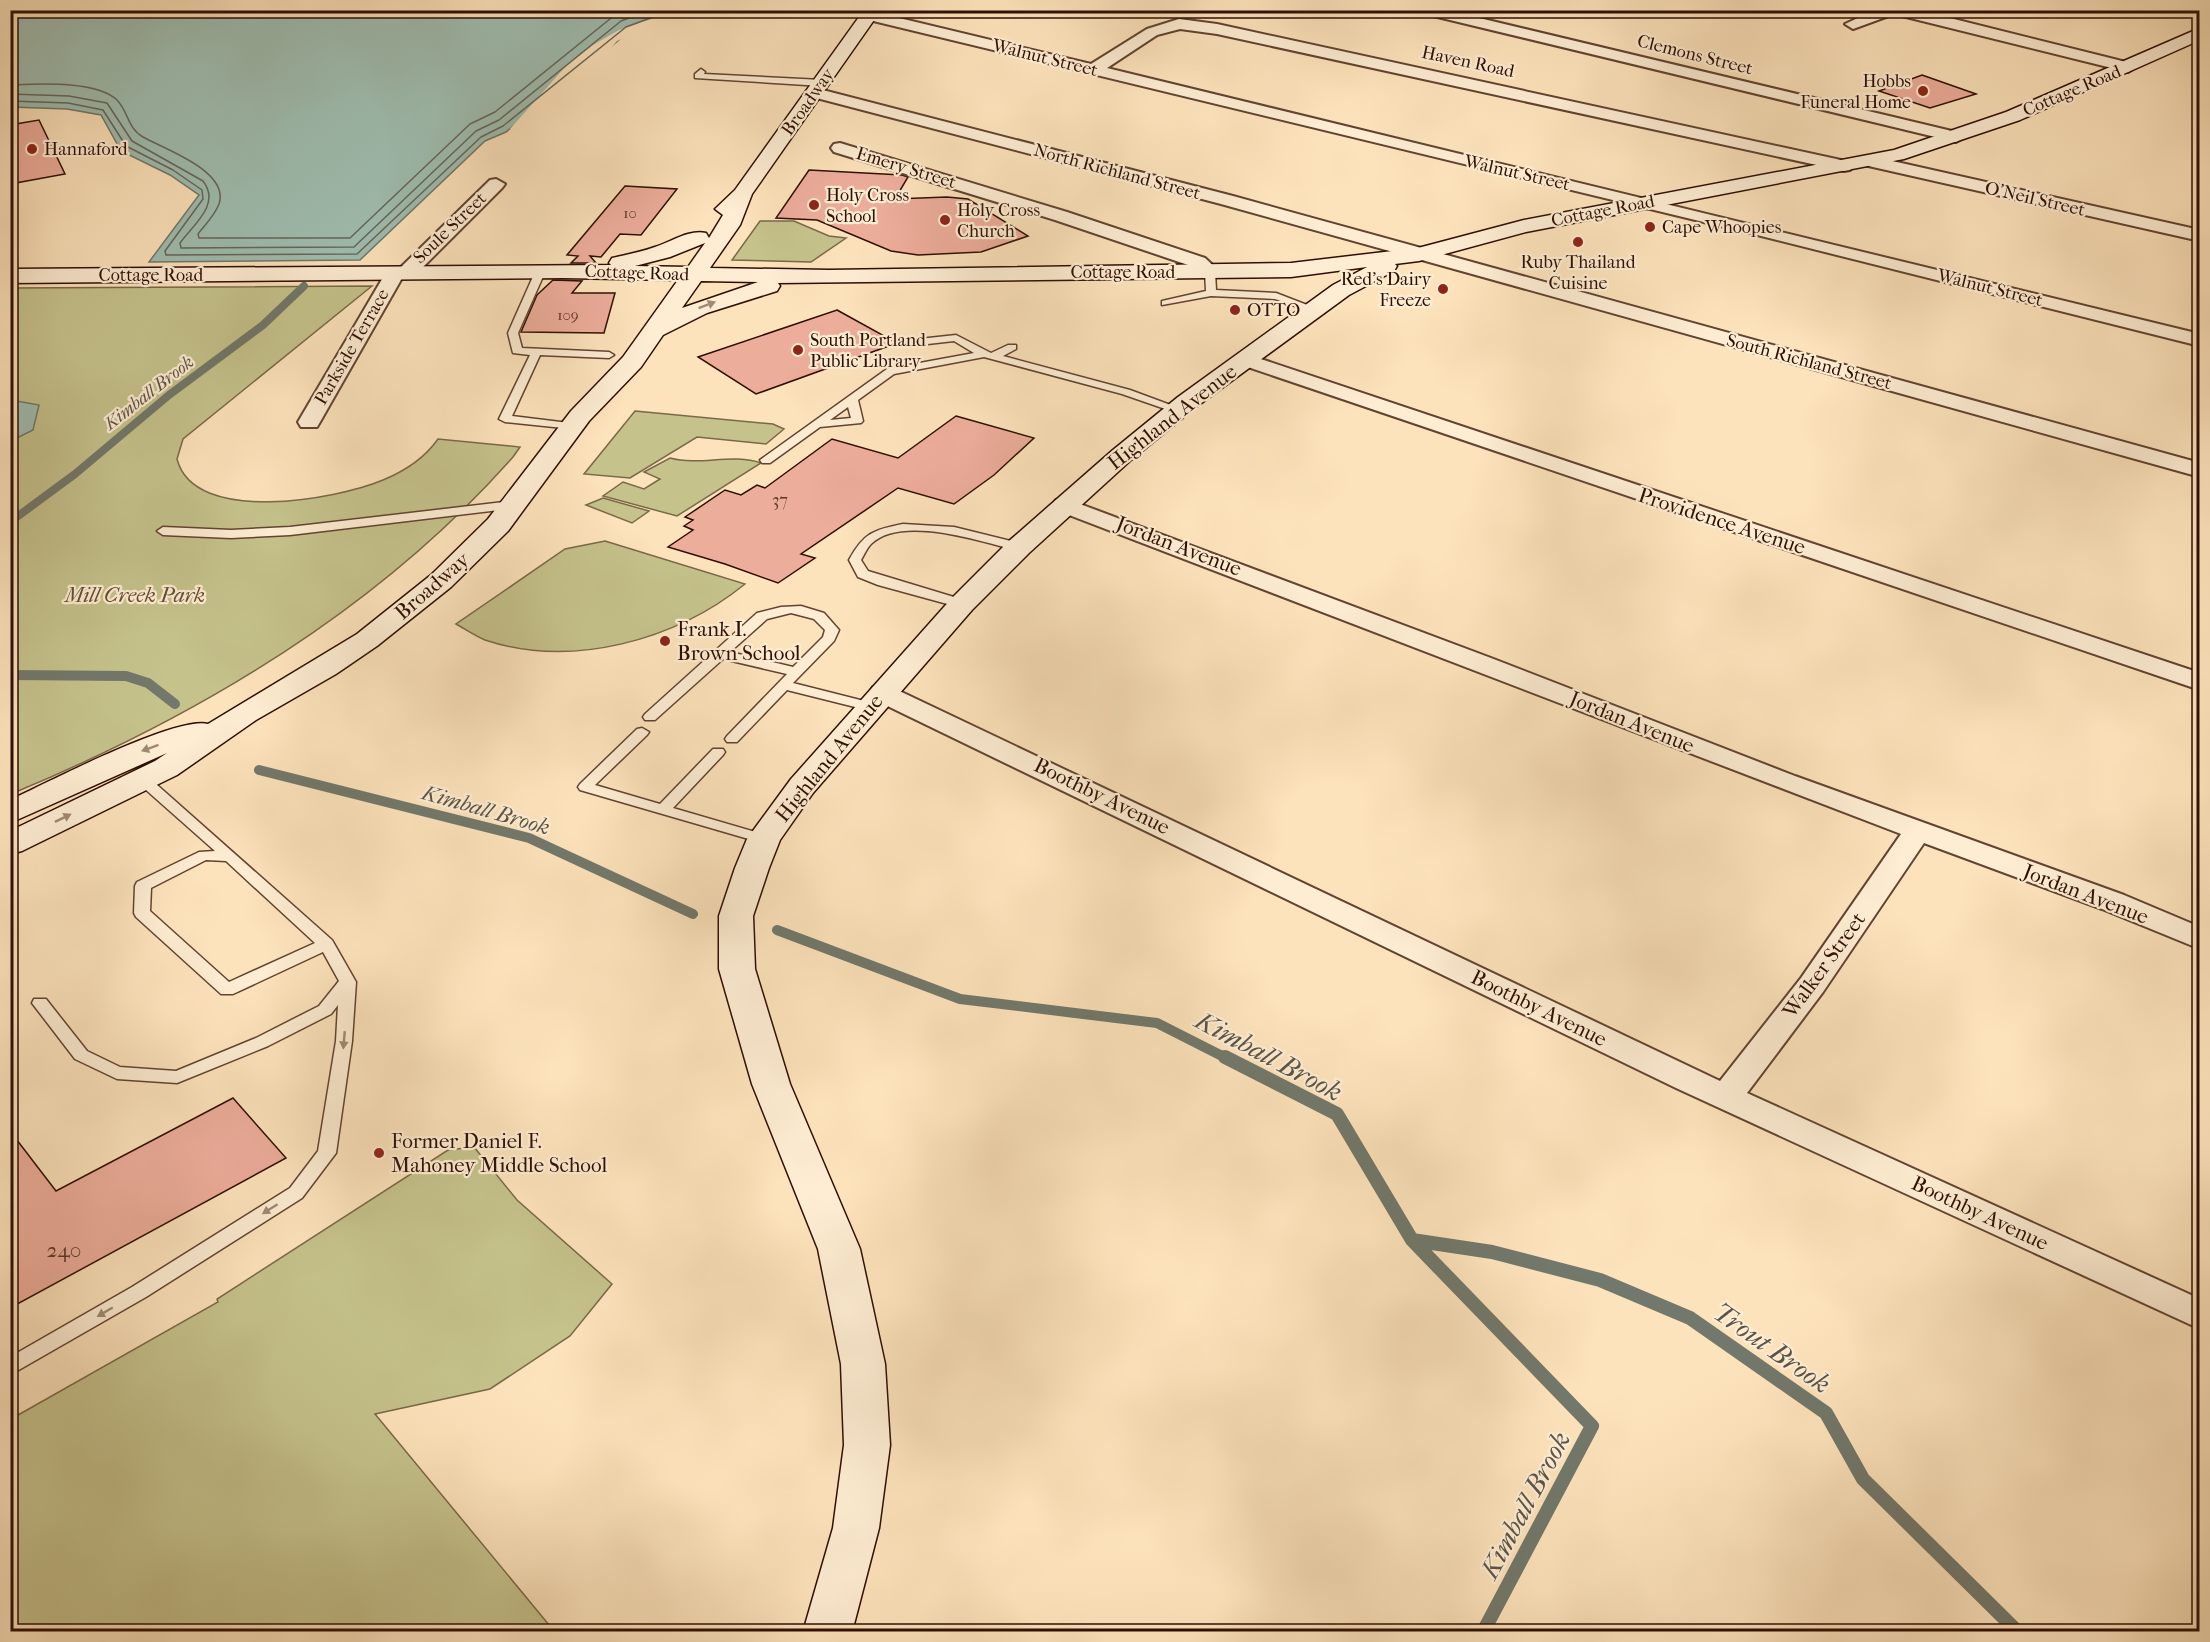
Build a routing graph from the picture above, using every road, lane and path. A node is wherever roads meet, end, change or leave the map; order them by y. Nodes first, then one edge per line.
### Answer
1 (1425, 10) edge
2 (1500, 10) edge
3 (1890, 10) edge
4 (1898, 10) edge
5 (872, 14) edge
6 (1479, 23) junction
7 (1853, 24) dead end
8 (2199, 33) edge
9 (2128, 67) junction
10 (1093, 70) junction
11 (701, 72) dead end
12 (818, 88) junction
13 (1956, 137) junction
14 (840, 148) dead end
15 (1870, 161) junction
16 (1844, 166) junction
17 (496, 184) dead end
18 (742, 194) junction
19 (1647, 203) junction
20 (2199, 236) edge
21 (698, 238) junction
22 (1419, 254) junction
23 (540, 272) junction
24 (587, 272) junction
25 (400, 273) junction
26 (682, 275) junction
27 (10, 276) edge
28 (828, 277) junction
29 (1210, 282) junction
30 (1166, 303) dead end
31 (1315, 310) junction
32 (654, 332) junction
33 (2199, 340) edge
34 (910, 343) dead end
35 (1012, 347) dead end
36 (537, 351) junction
37 (609, 355) junction
38 (988, 355) junction
39 (1246, 360) junction
40 (852, 398) junction
41 (1178, 410) junction
42 (576, 421) junction
43 (309, 422) dead end
44 (816, 424) junction
45 (766, 460) dead end
46 (2199, 470) edge
47 (1064, 504) junction
48 (513, 505) junction
49 (163, 531) dead end
50 (1019, 547) junction
51 (962, 604) junction
52 (720, 654) junction
53 (796, 672) junction
54 (2199, 682) edge
55 (783, 685) junction
56 (877, 700) junction
57 (244, 713) junction
58 (650, 717) dead end
59 (642, 732) dead end
60 (732, 739) dead end
61 (718, 752) dead end
62 (142, 779) junction
63 (663, 810) junction
64 (10, 813) edge
65 (1918, 830) junction
66 (764, 838) junction
67 (10, 844) edge
68 (230, 856) junction
69 (2199, 939) edge
70 (326, 945) junction
71 (348, 982) junction
72 (40, 1004) dead end
73 (1726, 1096) junction
74 (2199, 1315) edge
75 (10, 1367) edge
76 (827, 1632) edge

1 - 6 street, Clemons Street
2 - 6 street
3 - 7 street
4 - 9 street
5 - 10 street, Walnut Street
5 - 12 street, Broadway
6 - 13 street, Clemons Street
8 - 9 street, Cottage Road
9 - 13 street, Cottage Road
10 - 16 street, Haven Road
10 - 19 street, Walnut Street
11 - 12 lane
12 - 18 street, Broadway
12 - 22 street, North Richland Street
13 - 15 street, Cottage Road
14 - 29 street, Emery Street
15 - 16 street, Cottage Road
15 - 20 street, O'Neil Street
16 - 19 street, Cottage Road
17 - 25 street, Soule Street
18 - 21 street, Broadway
18 - 26 street, Broadway
19 - 22 street, Cottage Road
19 - 33 street, Walnut Street
21 - 24 street
21 - 26 street, Broadway
22 - 29 street, Cottage Road
22 - 31 street, Highland Avenue
22 - 46 street, South Richland Street
23 - 24 street, Cottage Road
23 - 25 street, Cottage Road
23 - 36 lane
24 - 26 street, Cottage Road
25 - 27 street, Cottage Road
25 - 43 street, Parkside Terrace
26 - 28 street, Cottage Road
26 - 32 street, Broadway
26 - 37 street, Broadway
28 - 29 street, Cottage Road
32 -> 28 street
29 - 30 lane
29 - 31 lane
31 - 39 street, Highland Avenue
32 - 42 street, Broadway
34 - 38 lane
35 - 38 lane
36 - 37 lane
36 - 42 lane
37 - 42 street, Broadway
38 - 40 lane
38 - 41 lane
39 - 41 street, Highland Avenue
39 - 54 street, Providence Avenue
40 - 44 lane
40 - 44 lane
41 - 47 street, Highland Avenue
42 - 48 street, Broadway
44 - 45 lane
47 - 50 street, Highland Avenue
47 - 65 street, Jordan Avenue
48 - 49 lane
48 - 57 street, Broadway
50 - 51 street, Highland Avenue
50 - 51 lane
51 - 56 street, Highland Avenue
52 - 53 lane
52 - 53 lane
52 - 58 lane
53 - 55 lane
55 - 56 lane
55 - 60 lane
56 - 66 street, Highland Avenue
56 - 73 street, Boothby Avenue
57 - 62 street, Broadway
57 -> 64 street, Broadway
59 - 63 lane
61 - 63 lane
67 -> 62 street, Broadway
62 - 68 lane
63 - 66 lane
65 - 69 street, Jordan Avenue
65 - 73 street, Walker Street
66 - 76 street, Highland Avenue
68 - 70 lane
68 - 70 lane
70 - 71 lane
71 - 72 lane
71 -> 75 lane
73 - 74 street, Boothby Avenue

